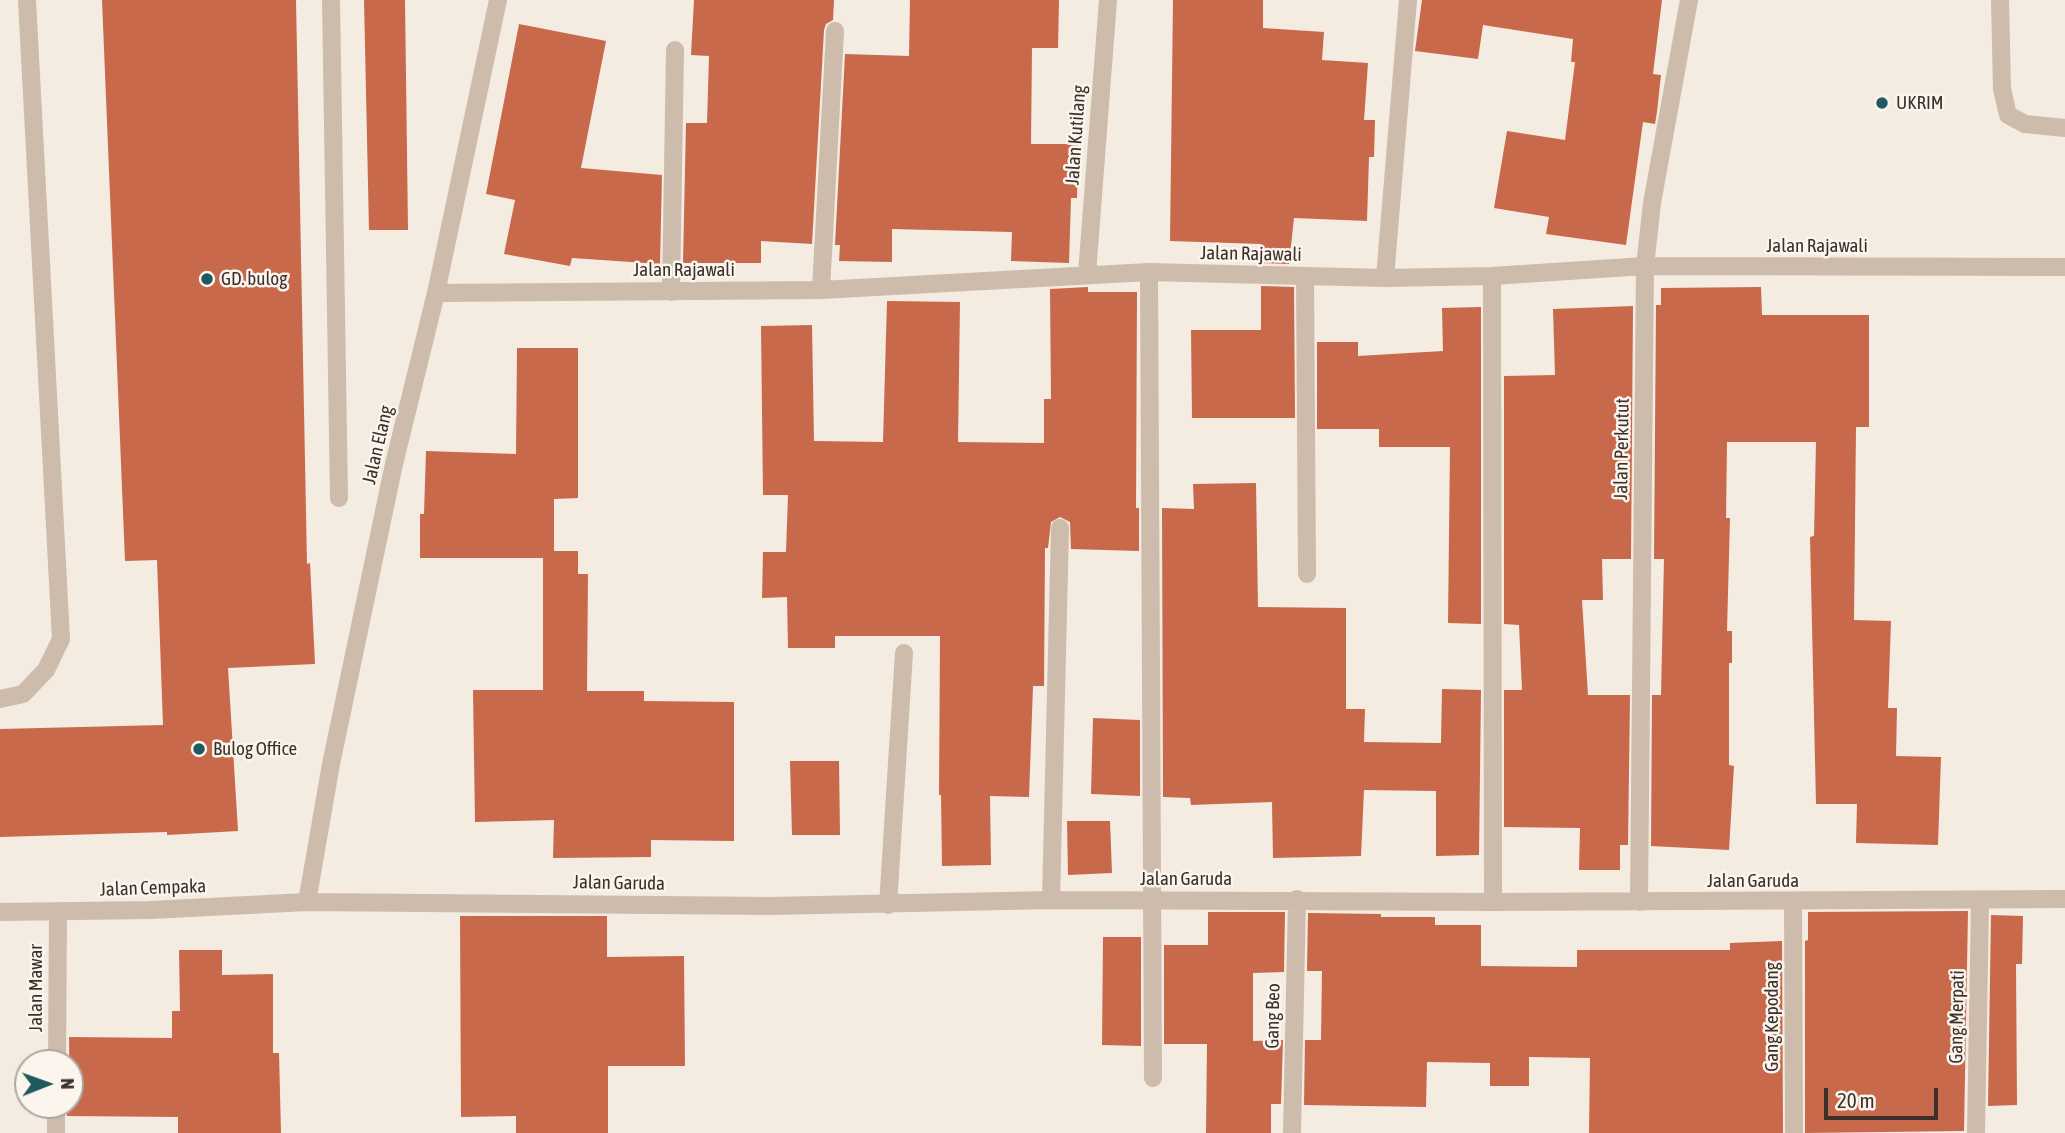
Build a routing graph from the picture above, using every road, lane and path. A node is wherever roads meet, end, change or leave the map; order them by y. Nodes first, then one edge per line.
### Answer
1 (27, 0) edge
2 (331, 0) edge
3 (498, 0) edge
4 (1108, 0) edge
5 (1408, 0) edge
6 (1689, 0) edge
7 (2000, 0) edge
8 (835, 31) dead end
9 (675, 50) dead end
10 (2065, 128) edge
11 (1645, 266) junction
12 (2065, 267) edge
13 (1149, 272) junction
14 (1087, 274) junction
15 (1492, 276) junction
16 (1305, 277) junction
17 (1385, 278) junction
18 (821, 290) junction
19 (671, 292) junction
20 (436, 293) junction
21 (339, 498) dead end
22 (1060, 528) dead end
23 (1307, 574) dead end
24 (904, 653) dead end
25 (0, 699) edge
26 (2065, 899) edge
27 (1051, 900) junction
28 (1153, 900) junction
29 (1297, 900) junction
30 (1793, 901) junction
31 (1980, 901) junction
32 (307, 902) junction
33 (1493, 902) junction
34 (1639, 902) junction
35 (888, 905) junction
36 (0, 912) edge
37 (58, 913) junction
38 (57, 1049) edge
39 (1153, 1078) dead end
40 (1292, 1133) edge
41 (1794, 1133) edge
42 (1976, 1133) edge

1 - 25 street
2 - 21 street
3 - 20 street, Jalan Elang
4 - 14 street, Jalan Kutilang
5 - 17 street
6 - 11 street, Jalan Perkutut
7 - 10 street
8 - 18 street
9 - 19 street
11 - 12 street, Jalan Rajawali
11 - 15 street, Jalan Rajawali
11 - 34 street, Jalan Perkutut
13 - 14 street, Jalan Rajawali
13 - 16 street, Jalan Rajawali
13 - 28 street
14 - 18 street, Jalan Rajawali
15 - 17 street, Jalan Rajawali
15 - 33 street
16 - 17 street, Jalan Rajawali
16 - 23 street
18 - 19 street, Jalan Rajawali
19 - 20 street, Jalan Rajawali
20 - 32 street, Jalan Elang
22 - 27 street
24 - 35 street
26 - 31 street, Jalan Garuda
27 - 28 street, Jalan Garuda
27 - 35 street, Jalan Garuda
28 - 29 street, Jalan Garuda
28 - 39 street
29 - 33 street, Jalan Garuda
29 - 40 street, Gang Beo
30 - 31 street, Jalan Garuda
30 - 34 street, Jalan Garuda
30 - 41 street, Gang Kepodang
31 - 42 street, Gang Merpati
32 - 35 street, Jalan Garuda
32 - 37 street, Jalan Cempaka
33 - 34 street, Jalan Garuda
36 - 37 street, Jalan Cempaka
37 - 38 street, Jalan Mawar

